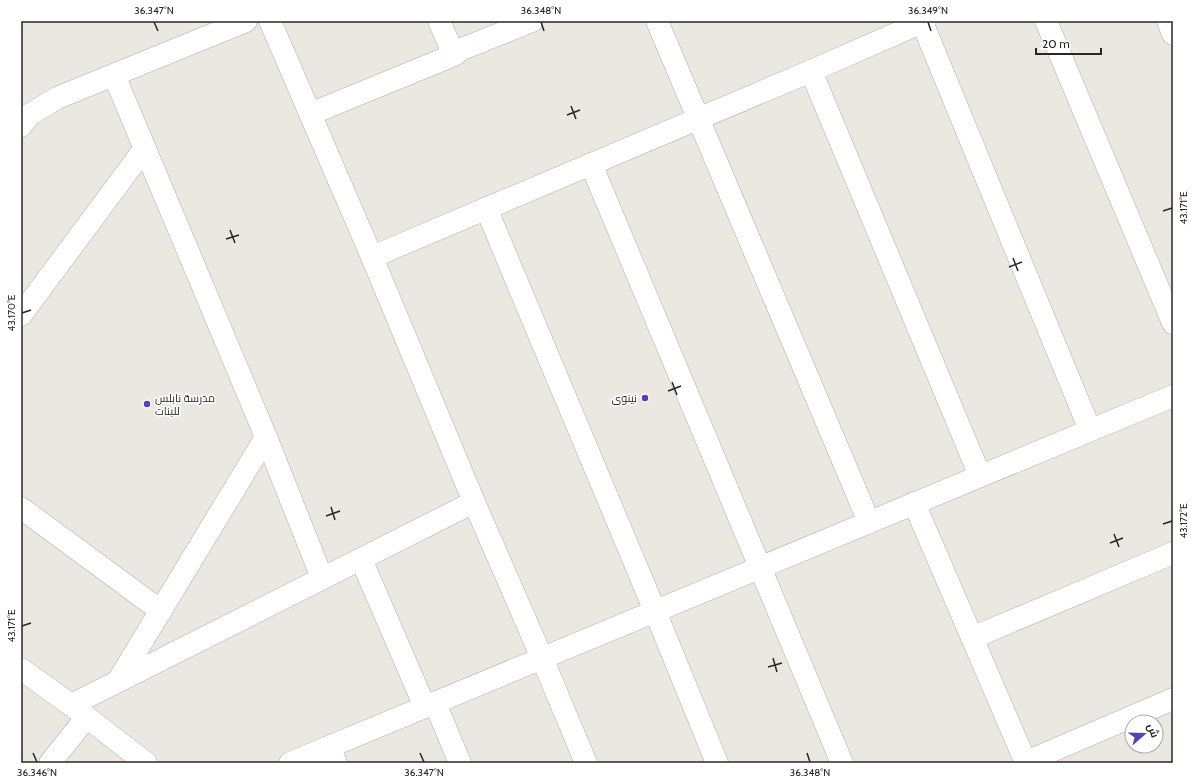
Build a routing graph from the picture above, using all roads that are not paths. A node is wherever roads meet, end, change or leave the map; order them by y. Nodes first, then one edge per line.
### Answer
1 (246, 21) edge
2 (270, 21) edge
3 (440, 21) edge
4 (532, 21) edge
5 (656, 21) edge
6 (1046, 21) edge
7 (1168, 21) edge
8 (924, 22) edge
9 (1173, 34) edge
10 (454, 55) junction
11 (812, 71) junction
12 (114, 75) junction
13 (310, 114) junction
14 (698, 118) junction
15 (21, 126) edge
16 (145, 148) junction
17 (591, 164) junction
18 (486, 208) junction
19 (372, 257) junction
20 (21, 315) edge
21 (1173, 323) edge
22 (1173, 396) edge
23 (1090, 430) junction
24 (266, 437) junction
25 (980, 476) junction
26 (474, 502) junction
27 (914, 504) junction
28 (21, 508) edge
29 (869, 522) junction
30 (1173, 553) edge
31 (361, 559) junction
32 (761, 567) junction
33 (322, 578) junction
34 (655, 611) junction
35 (161, 612) junction
36 (972, 638) junction
37 (542, 658) junction
38 (21, 669) edge
39 (118, 681) junction
40 (1173, 699) edge
41 (430, 705) junction
42 (79, 711) junction
43 (332, 755) edge
44 (1026, 762) edge
45 (50, 763) edge
46 (146, 763) edge
47 (290, 763) edge
48 (460, 763) edge
49 (586, 763) edge
50 (717, 763) edge
51 (842, 763) edge

1 - 12 street
2 - 13 street
3 - 10 street
4 - 10 street
5 - 14 street
6 - 21 street
7 - 9 street
8 - 11 street
8 - 23 street
10 - 13 street
11 - 14 street
11 - 25 street
12 - 15 street
12 - 16 street
13 - 19 street
14 - 17 street
14 - 29 street
16 - 20 street
16 - 24 street
17 - 18 street
17 - 32 street
18 - 19 street
18 - 34 street
19 - 26 street
22 - 23 street
23 - 25 street
24 - 33 street
24 - 35 street
25 - 27 street
26 - 31 street
26 - 37 street
27 - 29 street
27 - 36 street
28 - 35 street
29 - 32 street
30 - 36 street
31 - 33 street
31 - 41 street
32 - 34 street
32 - 51 street
33 - 39 street
34 - 37 street
34 - 50 street
35 - 39 street
36 - 44 street
37 - 41 street
37 - 49 street
38 - 42 street
39 - 42 street
40 - 44 street
41 - 43 street
41 - 48 street
42 - 45 street
42 - 46 street
43 - 47 street

